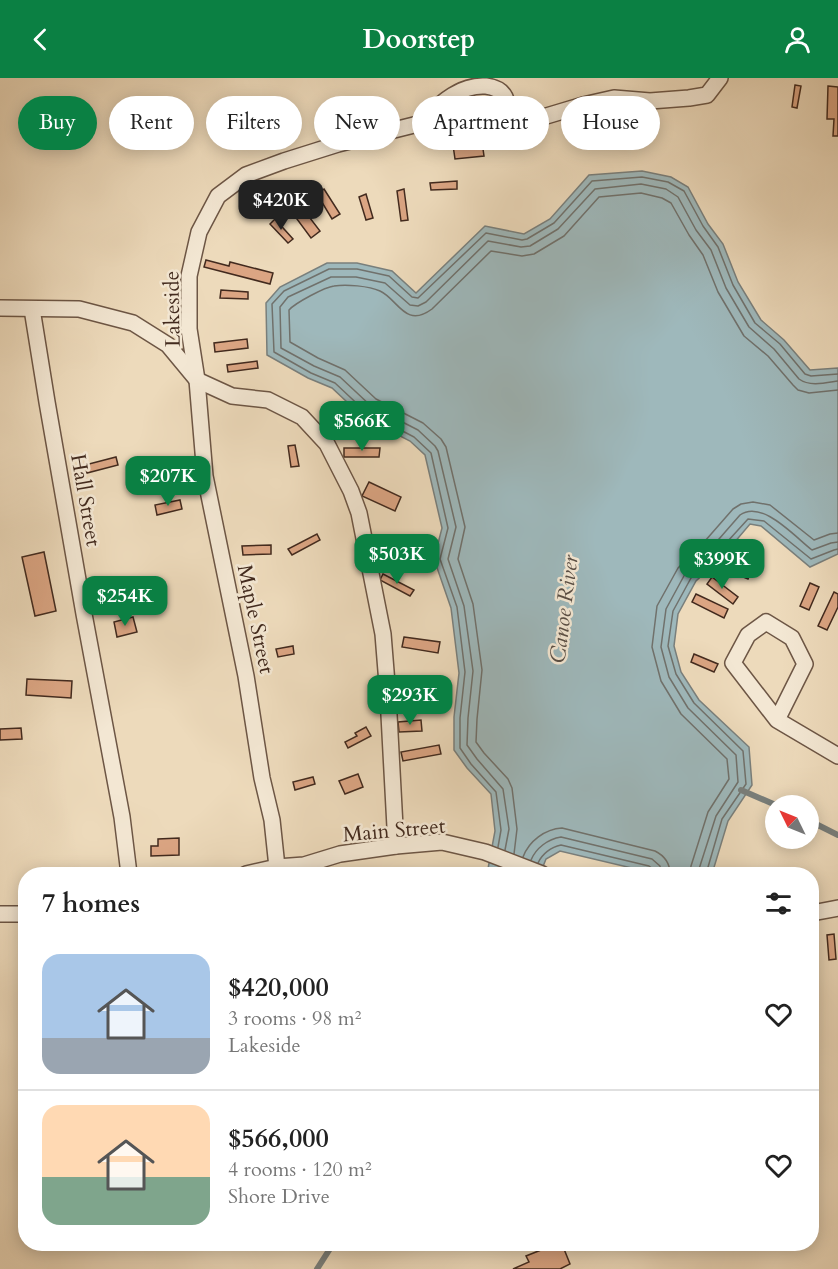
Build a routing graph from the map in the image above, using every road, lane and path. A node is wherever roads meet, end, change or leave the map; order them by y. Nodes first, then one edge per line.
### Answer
1 (720, 78) edge
2 (452, 96) edge
3 (504, 96) edge
4 (549, 115) edge
5 (412, 126) edge
6 (0, 308) edge
7 (32, 309) junction
8 (197, 380) junction
9 (777, 720) junction
10 (838, 756) edge
11 (396, 846) junction
12 (128, 867) edge
13 (277, 867) edge
14 (311, 867) edge
15 (524, 867) edge
16 (838, 908) edge
17 (819, 912) edge
18 (0, 914) edge
19 (18, 914) edge

1 - 4 street, Lakeside
2 - 3 street
5 - 8 street, Lakeside
6 - 7 street
7 - 8 street
7 - 12 street, Hall Street
8 - 11 street
8 - 13 street, Maple Street
9 - 9 street
9 - 10 street
11 - 14 street, Main Street
11 - 15 street, Main Street
16 - 17 street
18 - 19 street

